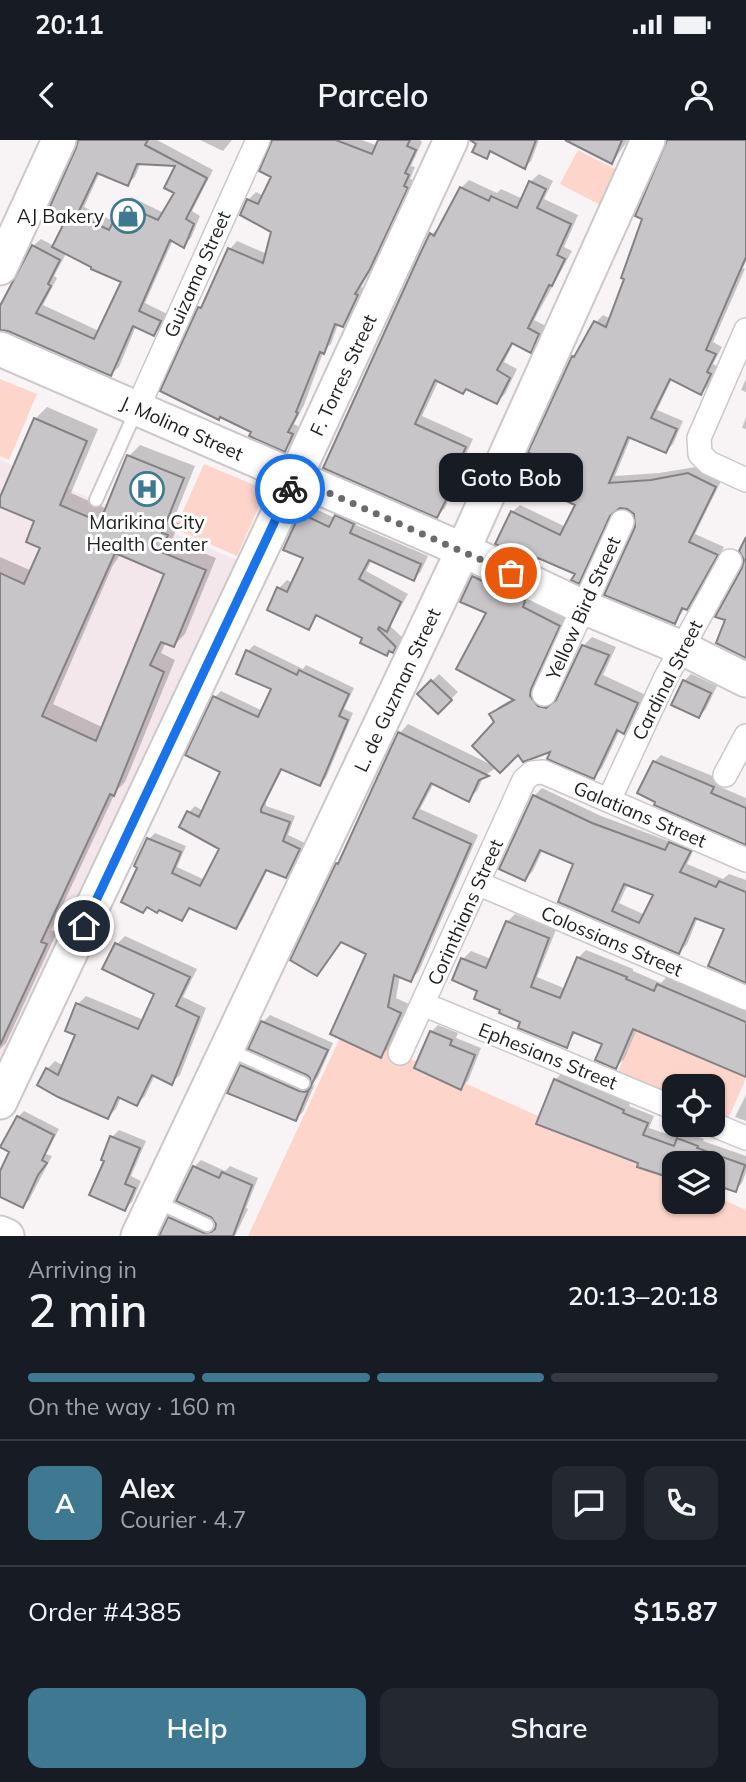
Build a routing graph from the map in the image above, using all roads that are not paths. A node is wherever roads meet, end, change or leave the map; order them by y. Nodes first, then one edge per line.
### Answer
1 (59, 140) edge
2 (258, 140) edge
3 (451, 140) edge
4 (648, 140) edge
5 (0, 268) edge
6 (746, 330) edge
7 (0, 349) edge
8 (137, 409) junction
9 (295, 478) junction
10 (746, 480) edge
11 (96, 500) dead end
12 (622, 522) dead end
13 (463, 550) junction
14 (730, 561) dead end
15 (583, 607) junction
16 (682, 649) junction
17 (746, 680) edge
18 (544, 694) dead end
19 (746, 736) edge
20 (532, 773) joint
21 (725, 775) dead end
22 (609, 800) junction
23 (746, 860) edge
24 (477, 883) junction
25 (746, 998) edge
26 (423, 1004) junction
27 (227, 1049) junction
28 (401, 1053) dead end
29 (303, 1083) dead end
30 (0, 1102) edge
31 (662, 1103) edge
32 (725, 1129) edge
33 (746, 1138) edge
34 (155, 1201) junction
35 (207, 1224) dead end
36 (0, 1233) edge
37 (7, 1236) edge
38 (138, 1236) edge

1 - 5 street
2 - 8 street, Guizama Street
3 - 9 street, F. Torres Street
4 - 13 street, L. de Guzman Street
6 - 10 street
7 - 8 street, J. Molina Street
8 - 9 street, J. Molina Street
8 - 11 lane
9 - 13 street, J. Molina Street
9 - 30 street, F. Torres Street
12 - 15 street, Yellow Bird Street
13 - 15 street, J. Molina Street
13 - 27 street, L. de Guzman Street
14 - 16 street, Cardinal Street
15 - 16 street, J. Molina Street
15 - 18 street, Yellow Bird Street
16 - 17 street, J. Molina Street
16 - 22 street, Cardinal Street
19 - 21 street
20 - 22 street, Galatians Street
20 - 24 street, Corinthians Street
22 - 23 street, Galatians Street
24 - 25 street, Colossians Street
24 - 26 street, Corinthians Street
26 - 28 street, Corinthians Street
26 - 31 street, Ephesians Street
27 - 29 lane
27 - 34 street, L. de Guzman Street
32 - 33 street
34 - 35 lane
34 - 38 street, L. de Guzman Street
36 - 37 street

